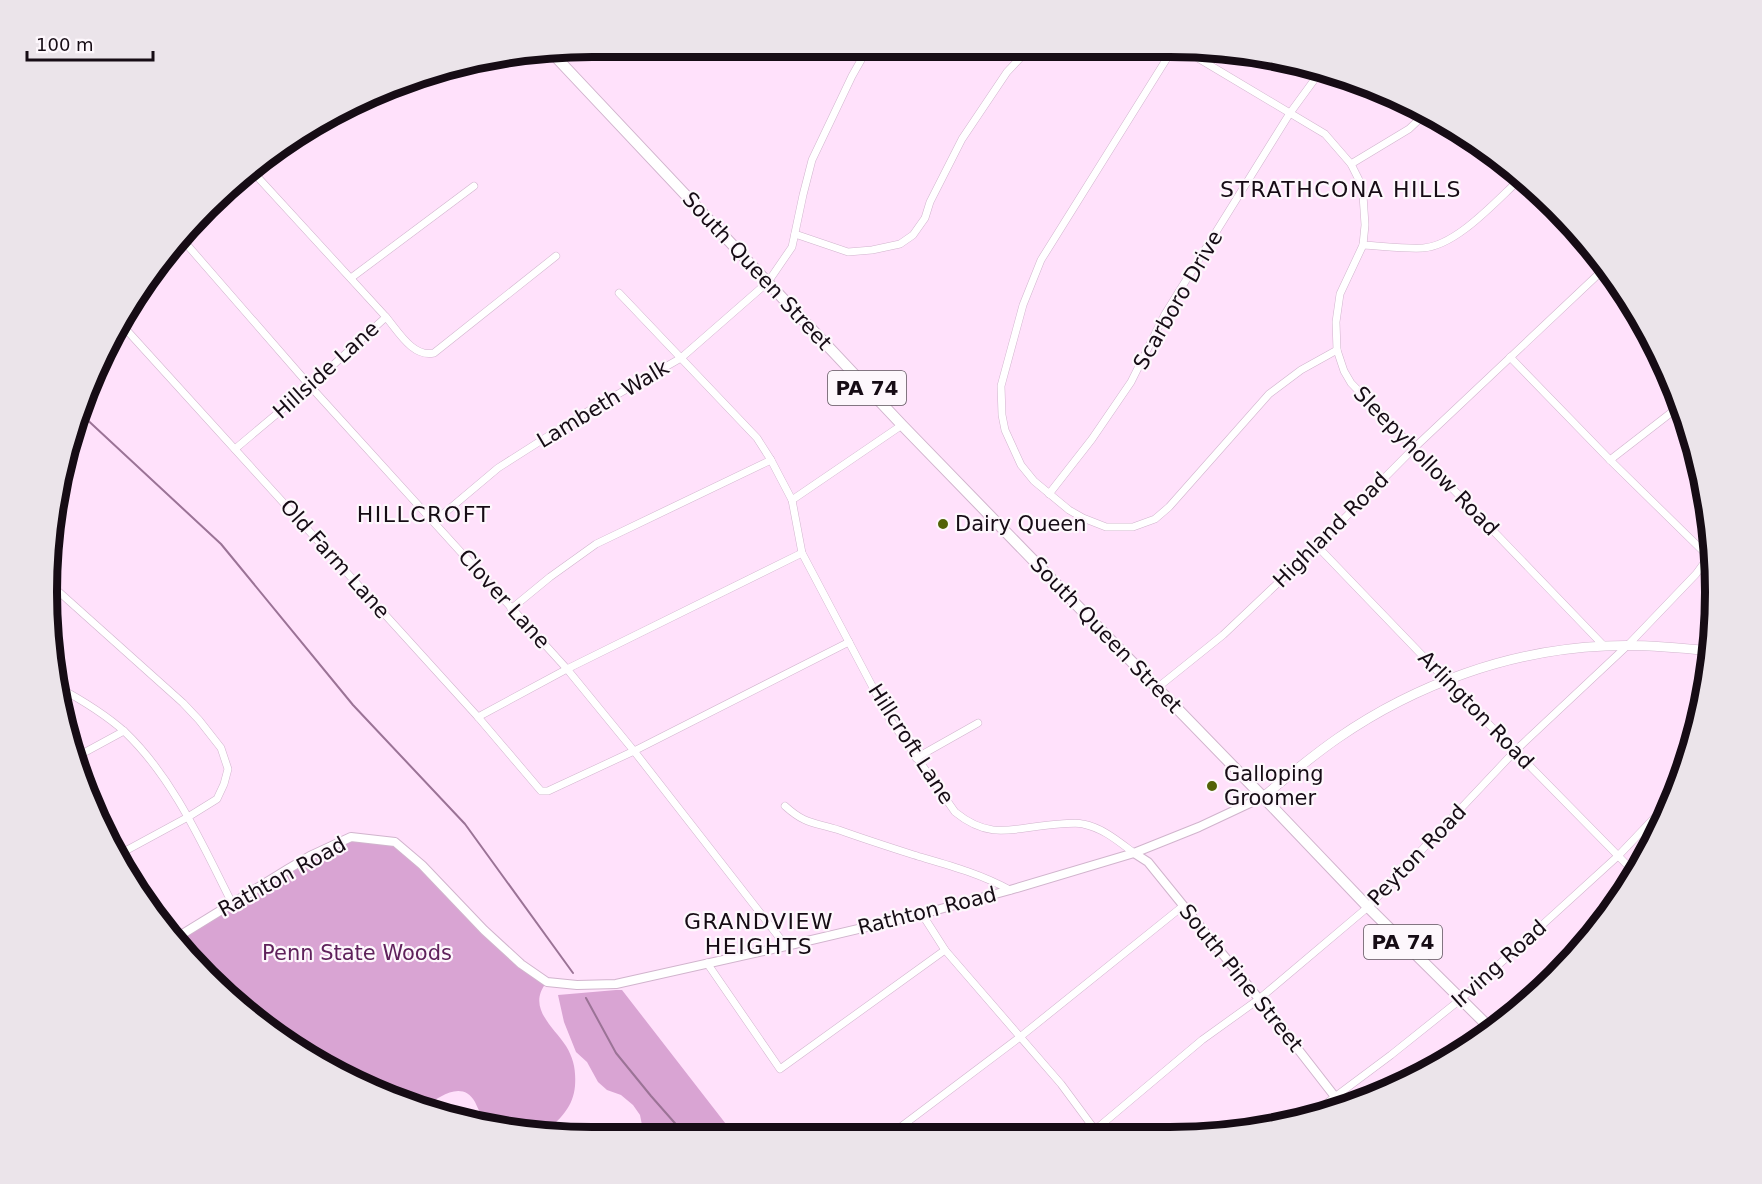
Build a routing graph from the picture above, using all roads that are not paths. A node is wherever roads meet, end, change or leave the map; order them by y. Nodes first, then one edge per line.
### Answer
1 (863, 57) edge
2 (1021, 57) edge
3 (1168, 57) edge
4 (557, 58) edge
5 (1197, 58) edge
6 (1316, 77) edge
7 (1290, 113) junction
8 (1420, 119) edge
9 (1351, 164) junction
10 (256, 176) edge
11 (1515, 184) edge
12 (474, 186) dead end
13 (795, 234) junction
14 (186, 244) edge
15 (1363, 245) junction
16 (556, 256) dead end
17 (1599, 273) edge
18 (351, 278) junction
19 (768, 282) junction
20 (618, 293) dead end
21 (386, 317) junction
22 (126, 329) edge
23 (1337, 350) junction
24 (1510, 357) junction
25 (681, 358) junction
26 (310, 386) junction
27 (1673, 411) edge
28 (902, 425) junction
29 (235, 449) junction
30 (1413, 449) junction
31 (771, 460) junction
32 (1610, 460) junction
33 (1049, 494) junction
34 (792, 500) junction
35 (435, 521) junction
36 (1317, 546) junction
37 (1703, 547) edge
38 (802, 553) junction
39 (1704, 562) edge
40 (57, 589) edge
41 (511, 609) junction
42 (849, 642) junction
43 (1628, 645) junction
44 (1604, 646) junction
45 (1701, 650) edge
46 (567, 669) junction
47 (1447, 680) junction
48 (1157, 688) junction
49 (66, 692) edge
50 (478, 717) junction
51 (978, 723) dead end
52 (124, 731) junction
53 (634, 751) junction
54 (1515, 751) junction
55 (82, 754) edge
56 (916, 758) junction
57 (1263, 797) junction
58 (785, 806) dead end
59 (188, 817) junction
60 (1655, 817) edge
61 (124, 851) edge
62 (1134, 853) junction
63 (1619, 855) junction
64 (1629, 866) edge
65 (1010, 890) junction
66 (232, 903) junction
67 (1183, 906) junction
68 (1368, 907) junction
69 (922, 914) junction
70 (181, 935) edge
71 (786, 946) junction
72 (945, 950) junction
73 (706, 963) junction
74 (1259, 999) junction
75 (1461, 999) junction
76 (1486, 1024) edge
77 (1020, 1037) junction
78 (1335, 1097) junction
79 (1338, 1100) edge
80 (1326, 1104) edge
81 (899, 1127) edge
82 (1093, 1127) edge
83 (1099, 1127) edge

1 - 13 street, Lambeth Walk
2 - 13 street
3 - 33 street
4 - 19 main road, South Queen Street / PA 74
5 - 7 street, Sleepyhollow Road
6 - 7 street, Scarboro Drive
7 - 9 street, Sleepyhollow Road
7 - 33 street, Scarboro Drive
8 - 9 street
9 - 15 street, Sleepyhollow Road
10 - 18 street
11 - 15 street
12 - 18 street
13 - 19 street, Lambeth Walk
14 - 26 street, Clover Lane
15 - 23 street, Sleepyhollow Road
16 - 21 street, Hillside Lane
17 - 24 street, Highland Road
18 - 21 street
19 - 25 street, Lambeth Walk
19 - 28 main road, South Queen Street / PA 74
20 - 25 street, Hillcroft Lane
21 - 26 street, Hillside Lane
22 - 29 street, Old Farm Lane
23 - 30 street, Sleepyhollow Road
23 - 33 street
24 - 30 street, Highland Road
24 - 32 street
25 - 31 street, Hillcroft Lane
25 - 35 street, Lambeth Walk
26 - 29 street, Hillside Lane
26 - 35 street, Clover Lane
27 - 32 street
28 - 34 street
28 - 48 main road, South Queen Street / PA 74
29 - 50 street, Old Farm Lane
30 - 36 street, Highland Road
30 - 44 street, Sleepyhollow Road
31 - 34 street, Hillcroft Lane
31 - 41 street
32 - 37 street
34 - 38 street, Hillcroft Lane
35 - 41 street, Clover Lane
36 - 47 street, Arlington Road
36 - 48 street, Highland Road
38 - 42 street, Hillcroft Lane
38 - 46 street
39 - 43 street, Peyton Road
40 - 59 street
41 - 46 street, Clover Lane
42 - 53 street
42 - 56 street, Hillcroft Lane
43 - 44 main road, Rathton Road
43 - 45 main road, Rathton Road
43 - 54 street, Peyton Road
44 - 47 main road, Rathton Road
46 - 50 street
46 - 53 street, Clover Lane
47 - 54 street, Arlington Road
47 - 57 main road, Rathton Road
48 - 57 main road, South Queen Street / PA 74
49 - 52 street
50 - 53 street, Old Farm Lane
51 - 56 street
52 - 55 street
52 - 59 street
53 - 71 street, Clover Lane
54 - 63 street, Arlington Road
54 - 68 street, Peyton Road
56 - 62 street, Hillcroft Lane
57 - 62 street, Rathton Road
57 - 68 main road, South Queen Street / PA 74
58 - 65 street
59 - 61 street
59 - 66 street
60 - 63 street, Irving Road
62 - 65 street, Rathton Road
62 - 67 street, South Pine Street
63 - 64 street, Arlington Road
63 - 75 street, Irving Road
65 - 69 street, Rathton Road
66 - 70 street, Rathton Road
66 - 73 street, Rathton Road
67 - 74 street, South Pine Street
67 - 77 street
68 - 74 street, Peyton Road
68 - 75 main road, South Queen Street / PA 74
69 - 71 street, Rathton Road
69 - 72 street
71 - 73 street, Rathton Road
72 - 73 street
72 - 77 street
74 - 78 street, South Pine Street
74 - 83 street, Peyton Road
75 - 76 main road, South Queen Street / PA 74
75 - 78 street, Irving Road
77 - 81 street
77 - 82 street
78 - 79 street, South Pine Street
78 - 80 street, Irving Road

